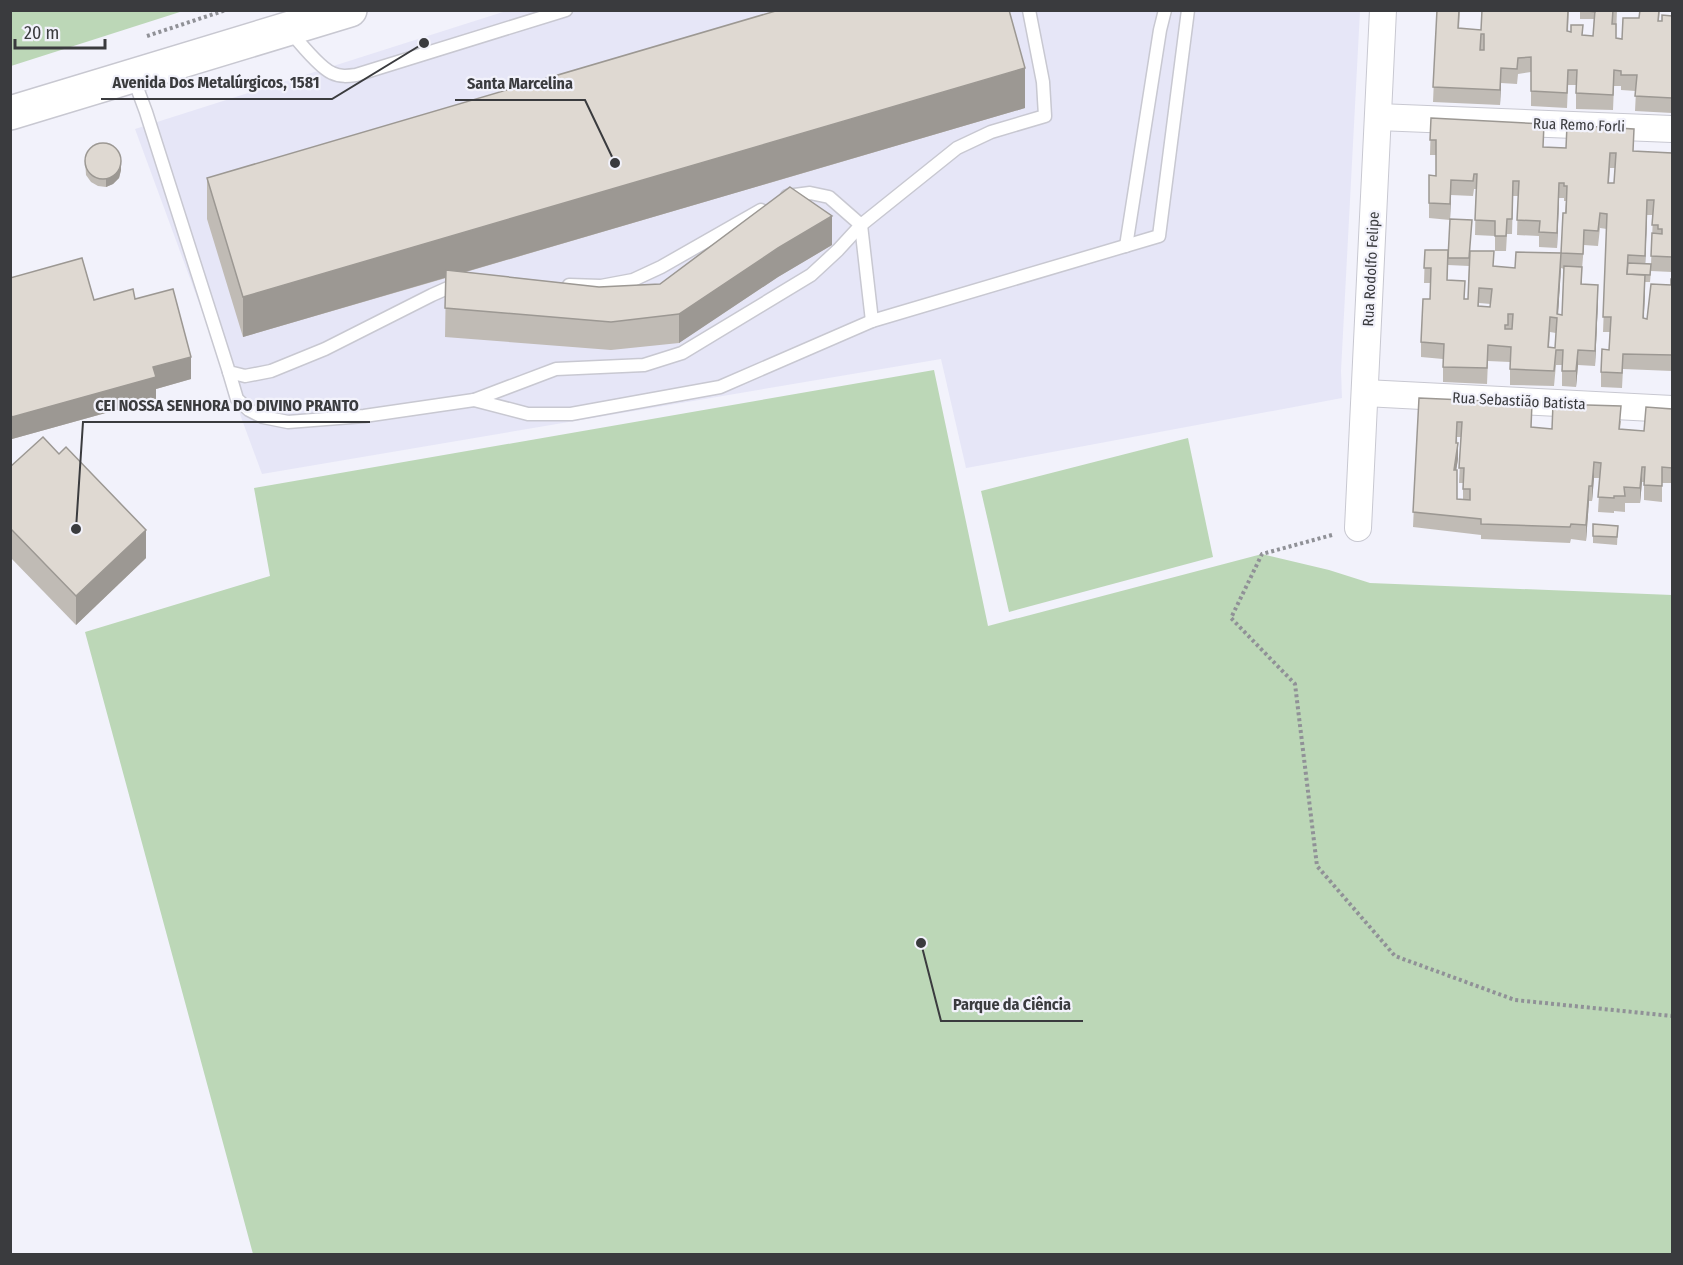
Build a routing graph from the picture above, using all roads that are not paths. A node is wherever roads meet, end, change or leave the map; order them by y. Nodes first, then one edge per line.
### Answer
1 (350, 10) edge
2 (566, 10) edge
3 (1029, 10) edge
4 (1165, 10) edge
5 (1188, 10) edge
6 (1383, 10) edge
7 (289, 30) junction
8 (133, 76) junction
9 (10, 113) edge
10 (1378, 117) junction
11 (1672, 129) edge
12 (861, 225) junction
13 (1126, 246) junction
14 (470, 285) edge
15 (554, 285) edge
16 (872, 321) junction
17 (229, 372) junction
18 (1365, 393) junction
19 (474, 400) junction
20 (1672, 410) edge
21 (1358, 528) road end

1 - 7 main road
2 - 7 lane
3 - 12 lane
4 - 13 lane
5 - 13 lane
6 - 10 street, Rua Rodolfo Felipe
7 - 8 main road
8 - 9 main road
8 - 17 lane
10 - 11 street, Rua Remo Forli
10 - 18 street, Rua Rodolfo Felipe
12 - 15 lane
12 - 16 lane
12 - 19 lane
13 - 16 lane
14 - 17 lane
16 - 19 lane
17 - 19 lane
18 - 20 street, Rua Sebastião Batista
18 - 21 street, Rua Rodolfo Felipe

